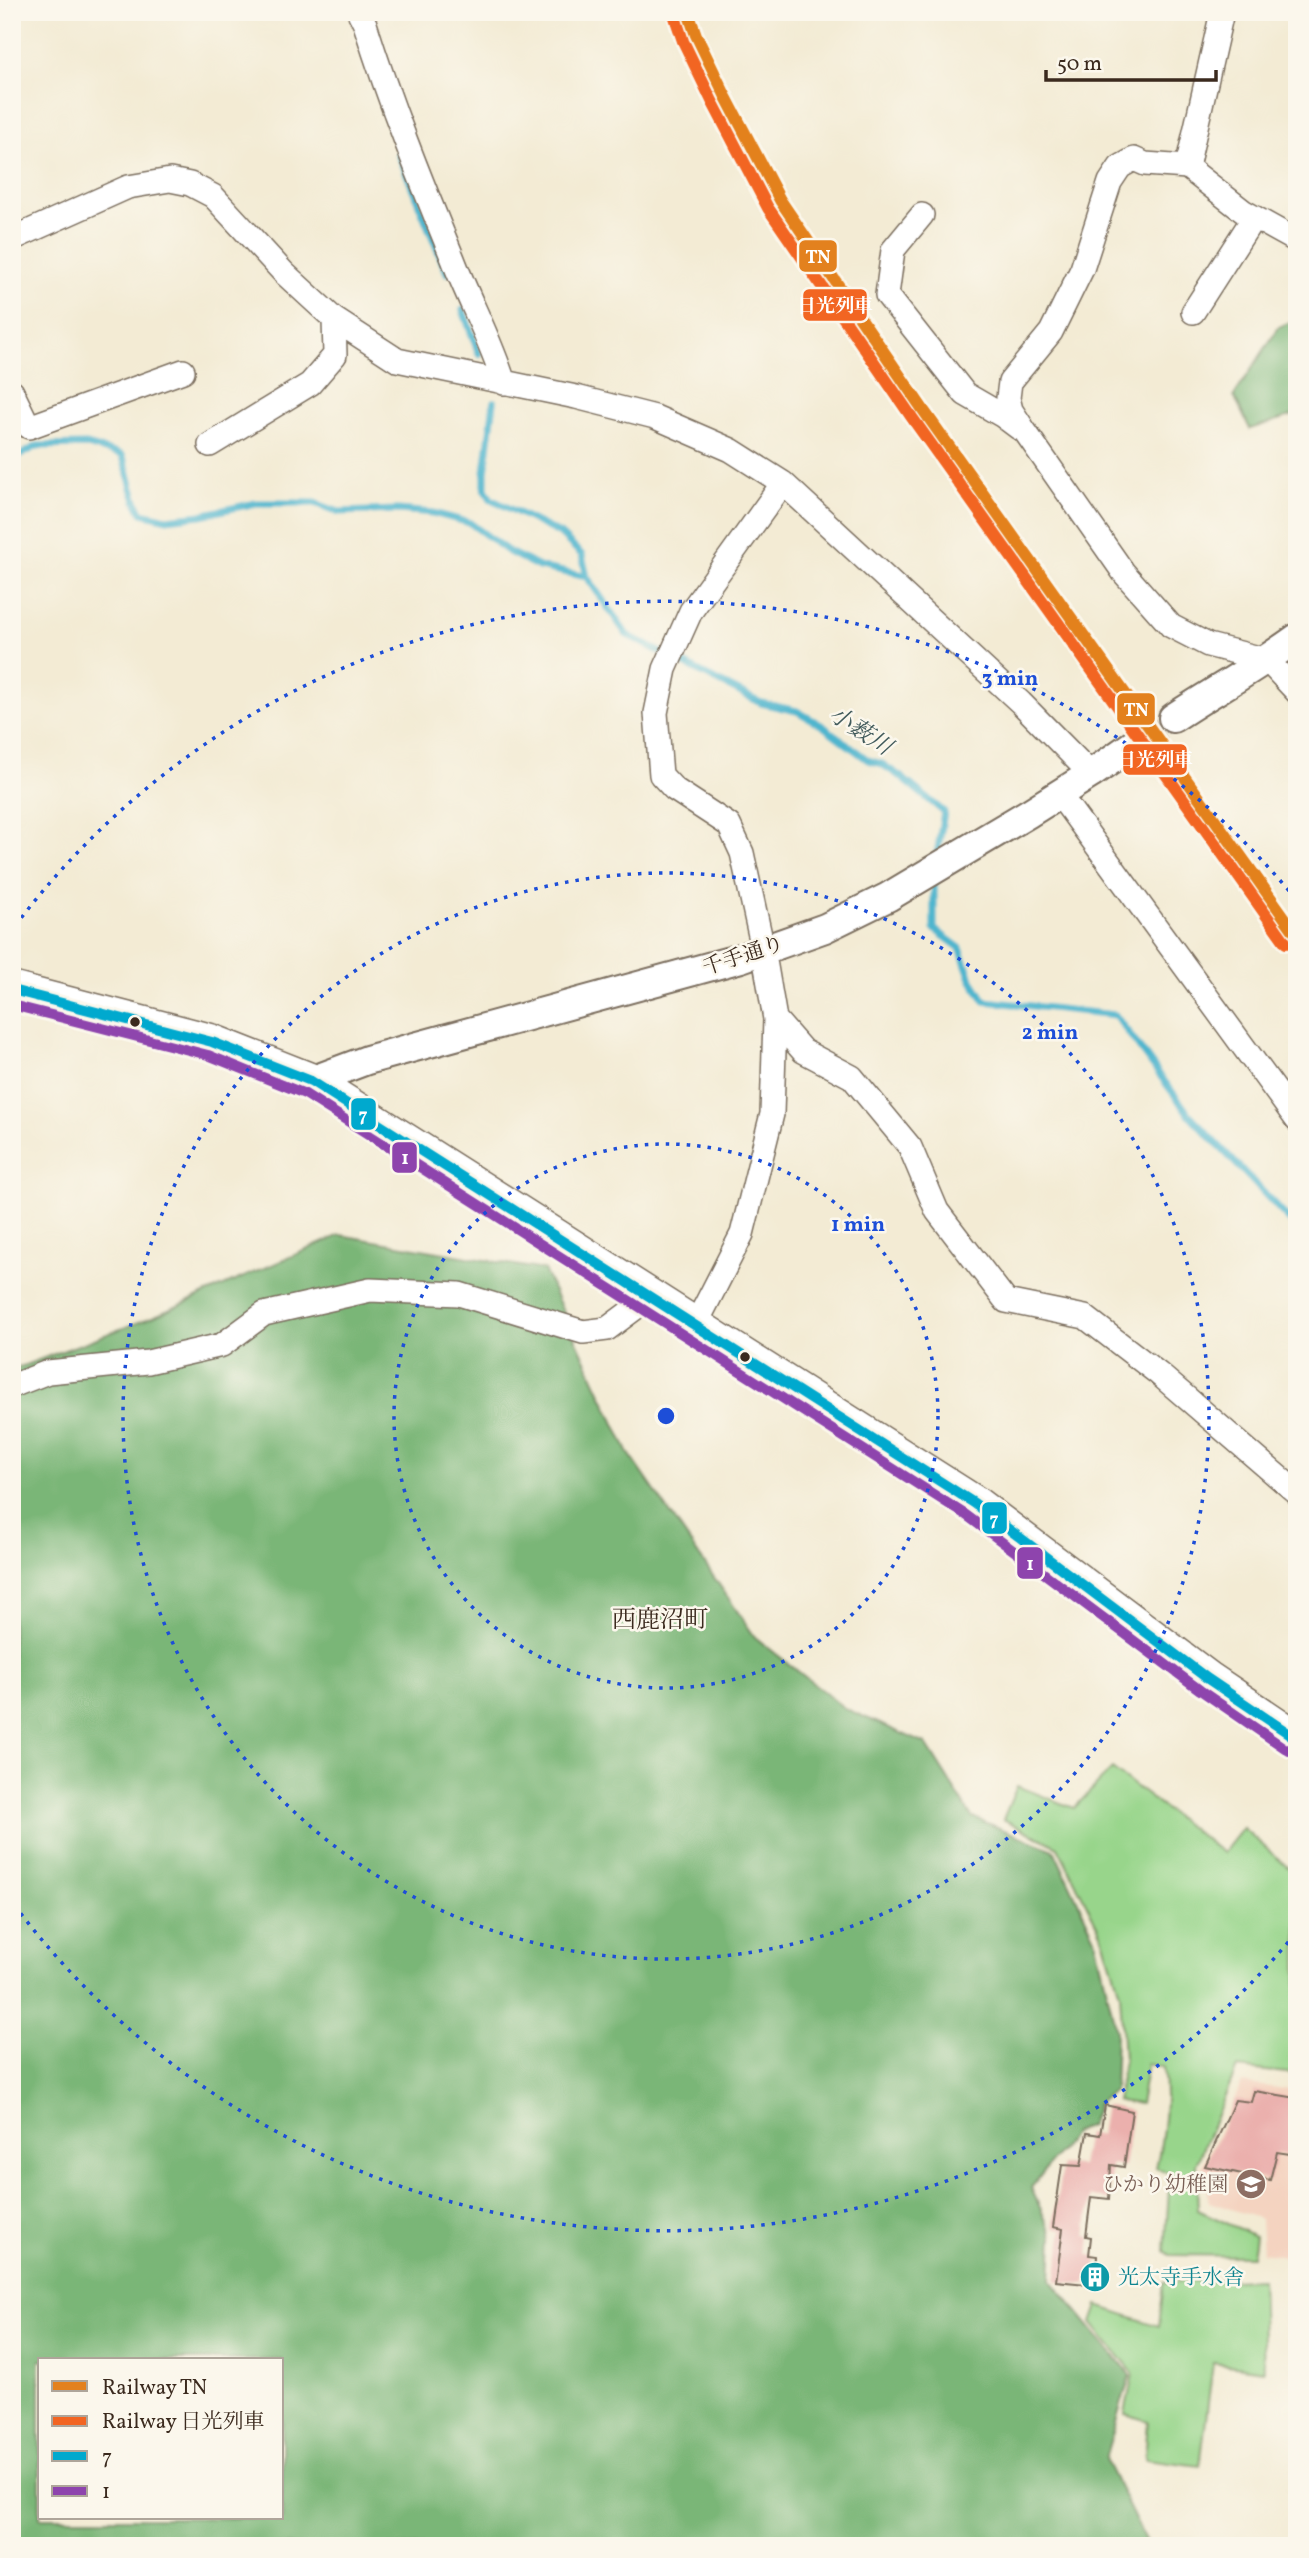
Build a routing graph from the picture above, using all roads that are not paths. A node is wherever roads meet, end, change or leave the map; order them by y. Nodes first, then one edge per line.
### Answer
1 (359, 12) edge
2 (1222, 12) edge
3 (1187, 167) junction
4 (922, 215) dead end
5 (1254, 217) junction
6 (12, 239) edge
7 (1297, 241) edge
8 (1193, 312) dead end
9 (334, 319) junction
10 (183, 371) dead end
11 (504, 383) junction
12 (12, 392) edge
13 (1027, 434) junction
14 (210, 444) dead end
15 (783, 483) junction
16 (1297, 638) edge
17 (1267, 660) junction
18 (1297, 692) edge
19 (1173, 718) tunnel mouth
20 (1137, 742) tunnel mouth
21 (1091, 774) junction
22 (1059, 794) junction
23 (763, 949) junction
24 (12, 990) edge
25 (775, 1019) junction
26 (311, 1081) junction
27 (1297, 1120) edge
28 (650, 1297) junction
29 (695, 1326) junction
30 (12, 1386) edge
31 (1297, 1493) edge
32 (1297, 1739) edge

1 - 11 street
2 - 3 street
3 - 5 street
3 - 13 street
4 - 13 street
5 - 7 street
5 - 8 street
6 - 9 street
9 - 11 street
9 - 14 street
10 - 12 street
11 - 15 street
13 - 17 street
15 - 21 street
15 - 23 street
16 - 17 street
17 - 18 street
17 - 19 street
20 - 21 street, 千手通り
21 - 22 street, 千手通り
22 - 23 street, 千手通り
22 - 27 street
23 - 25 street
23 - 26 street, 千手通り
24 - 26 main road
25 - 29 street
25 - 31 street
26 - 28 main road
28 - 29 main road
28 - 30 street
29 - 32 main road

